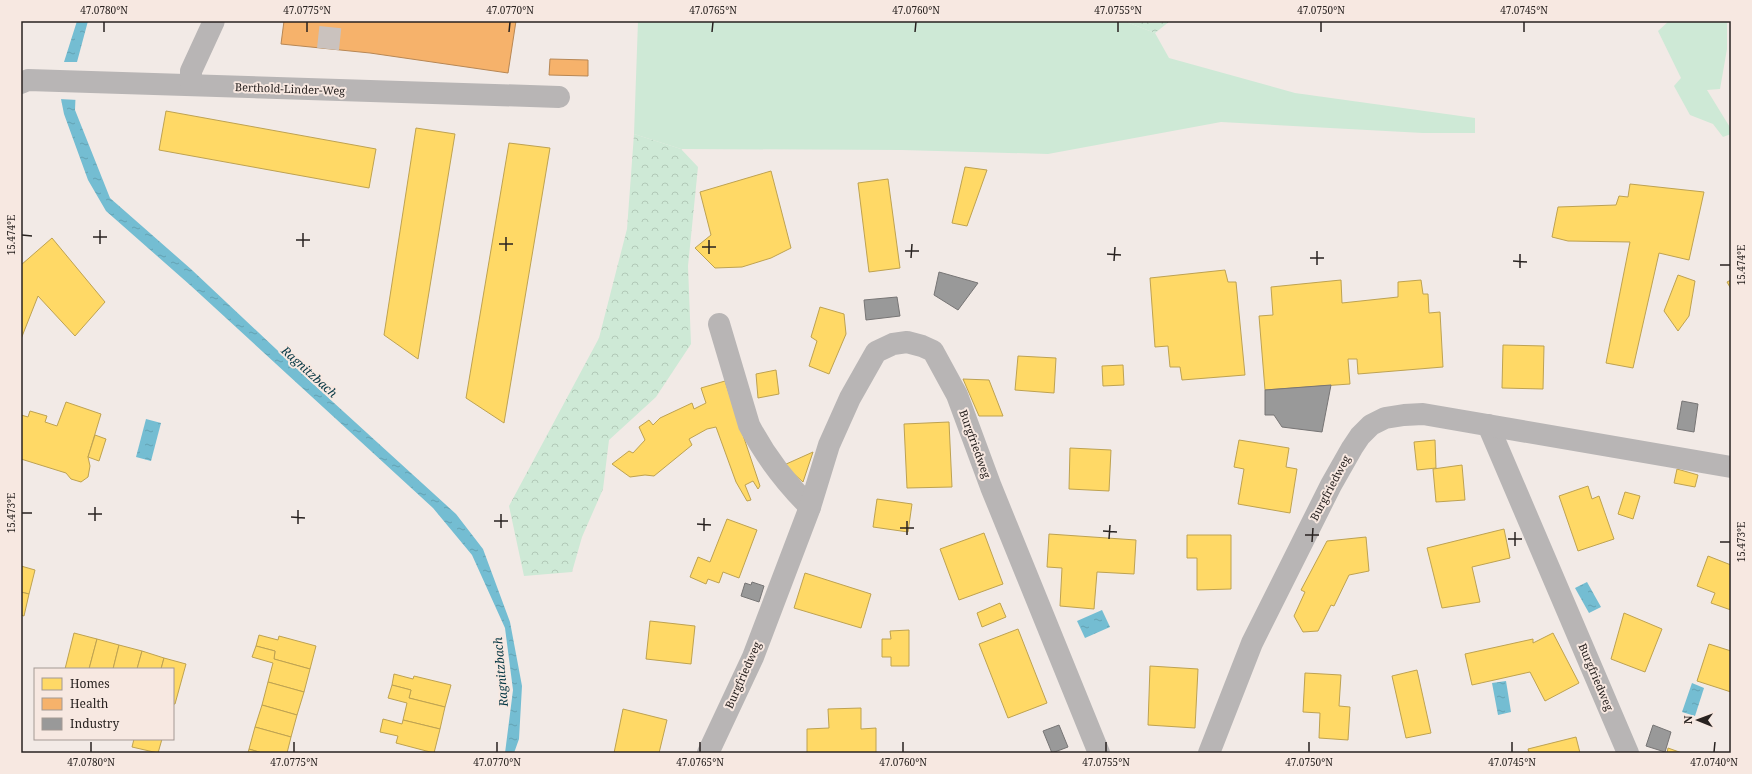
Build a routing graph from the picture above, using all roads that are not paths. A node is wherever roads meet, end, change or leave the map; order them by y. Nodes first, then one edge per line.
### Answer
1 (214, 21) edge
2 (31, 82) edge
3 (191, 85) junction
4 (560, 97) dead end
5 (720, 324) dead end
6 (1488, 425) junction
7 (1731, 467) edge
8 (810, 507) junction
9 (708, 753) edge
10 (1099, 753) edge
11 (1209, 753) edge
12 (1628, 753) edge

1 - 3 street
2 - 3 street, Berthold-Linder-Weg
3 - 4 street, Berthold-Linder-Weg
5 - 8 street
6 - 7 street, Burgfriedweg
6 - 11 street, Burgfriedweg
6 - 12 street, Burgfriedweg
8 - 9 street, Burgfriedweg
8 - 10 street, Burgfriedweg

